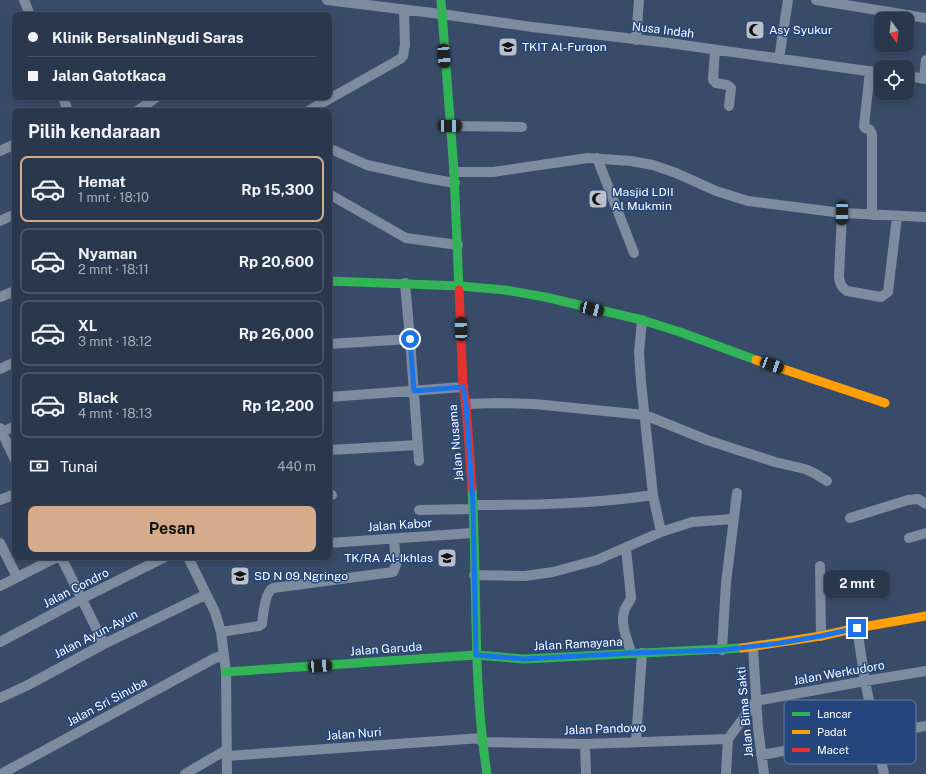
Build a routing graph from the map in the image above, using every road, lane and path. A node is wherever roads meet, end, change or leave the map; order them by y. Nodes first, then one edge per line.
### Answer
1 (24, 0) edge
2 (327, 0) edge
3 (441, 0) edge
4 (639, 0) edge
5 (788, 0) edge
6 (816, 0) edge
7 (404, 10) junction
8 (29, 12) edge
9 (441, 14) junction
10 (926, 18) edge
11 (636, 40) junction
12 (715, 50) junction
13 (779, 59) junction
14 (926, 60) edge
15 (870, 71) junction
16 (874, 71) edge
17 (914, 77) edge
18 (925, 79) edge
19 (332, 97) edge
20 (153, 100) edge
21 (327, 100) edge
22 (728, 106) dead end
23 (141, 108) edge
24 (313, 108) edge
25 (450, 126) junction
26 (522, 127) dead end
27 (12, 145) edge
28 (334, 150) dead end
29 (0, 151) edge
30 (597, 158) junction
31 (454, 177) junction
32 (332, 196) edge
33 (842, 213) junction
34 (12, 215) edge
35 (872, 215) junction
36 (897, 217) junction
37 (926, 218) edge
38 (0, 221) edge
39 (458, 245) junction
40 (634, 253) dead end
41 (332, 281) edge
42 (405, 283) junction
43 (460, 286) junction
44 (12, 291) edge
45 (0, 297) edge
46 (642, 320) junction
47 (410, 339) junction
48 (332, 344) edge
49 (12, 363) edge
50 (0, 369) edge
51 (463, 387) junction
52 (414, 391) junction
53 (332, 397) edge
54 (885, 403) dead end
55 (466, 404) junction
56 (645, 415) junction
57 (12, 427) edge
58 (1, 430) edge
59 (418, 445) junction
60 (332, 450) edge
61 (12, 453) edge
62 (419, 461) dead end
63 (827, 481) dead end
64 (737, 493) dead end
65 (12, 495) edge
66 (653, 495) junction
67 (0, 500) edge
68 (926, 504) edge
69 (473, 507) junction
70 (419, 510) dead end
71 (850, 518) dead end
72 (733, 519) junction
73 (661, 532) junction
74 (473, 534) junction
75 (926, 534) edge
76 (909, 538) dead end
77 (394, 539) junction
78 (0, 542) edge
79 (332, 543) edge
80 (626, 548) junction
81 (51, 560) edge
82 (62, 560) edge
83 (159, 560) edge
84 (189, 560) edge
85 (820, 566) dead end
86 (474, 575) junction
87 (17, 577) junction
88 (0, 586) edge
89 (205, 595) junction
90 (81, 599) junction
91 (926, 616) edge
92 (857, 628) junction
93 (221, 632) junction
94 (821, 636) junction
95 (0, 642) edge
96 (104, 644) junction
97 (753, 647) junction
98 (722, 650) junction
99 (631, 653) junction
100 (642, 653) junction
101 (224, 655) junction
102 (476, 655) junction
103 (926, 671) edge
104 (226, 672) junction
105 (865, 681) junction
106 (0, 698) edge
107 (869, 700) edge
108 (756, 701) junction
109 (926, 726) edge
110 (916, 728) edge
111 (728, 739) junction
112 (482, 740) junction
113 (636, 741) junction
114 (585, 744) junction
115 (784, 751) edge
116 (227, 753) junction
117 (762, 755) junction
118 (882, 764) edge
119 (3, 773) dead end
120 (185, 774) edge
121 (227, 774) edge
122 (486, 774) edge
123 (586, 774) edge
124 (726, 774) edge
125 (764, 774) edge
126 (884, 774) edge

1 - 8 street
2 - 7 street, Nusa Indah
3 - 9 street, Jalan Nusama
4 - 11 street
5 - 13 street
6 - 10 street
7 - 9 street, Nusa Indah
7 - 19 street
9 - 11 street, Nusa Indah
9 - 25 street, Jalan Nusama
11 - 12 street, Nusa Indah
12 - 13 street, Nusa Indah
12 - 22 street
13 - 15 street, Nusa Indah
14 - 18 street
15 - 16 street, Nusa Indah
15 - 35 street
17 - 18 street
20 - 23 street
21 - 24 street
25 - 26 street
25 - 31 street, Jalan Nusama
27 - 29 street
28 - 31 street
30 - 31 street
30 - 33 street
30 - 40 street
31 - 39 street, Jalan Nusama
32 - 39 street
33 - 35 street
33 - 36 street
34 - 38 street
35 - 36 street
36 - 37 street
39 - 43 street, Jalan Nusama
41 - 42 street
42 - 43 street
42 - 47 street
43 - 46 street
43 - 51 street, Jalan Nusama
44 - 45 street
46 - 54 street
46 - 56 street
47 - 48 street
47 - 52 street
49 - 50 street
51 - 52 street
51 - 55 street, Jalan Nusama
52 - 53 street
52 - 59 street
55 - 56 street
55 - 69 street, Jalan Nusama
56 - 63 street
56 - 66 street
57 - 58 street
58 - 61 street
59 - 60 street
59 - 62 street
64 - 72 street
65 - 67 street
66 - 69 street
66 - 73 street
68 - 71 street
69 - 70 street
69 - 74 street, Jalan Nusama
72 - 73 street
72 - 98 street
73 - 80 street
74 - 77 street, Jalan Kabor
74 - 86 street, Jalan Nusama
75 - 76 street
77 - 79 street, Jalan Kabor
77 - 93 street
78 - 87 street
80 - 86 street
80 - 99 street
81 - 87 street
82 - 90 street
83 - 90 street, Jalan Condro
84 - 89 street
85 - 94 street
86 - 102 street, Jalan Nusama
87 - 88 street
89 - 93 street
89 - 96 street, Jalan Ayun-Ayun
90 - 95 street, Jalan Condro
90 - 96 street
91 - 92 street, Jalan Ramayana
92 - 94 street, Jalan Ramayana
92 - 105 street
93 - 101 street
94 - 97 street, Jalan Ramayana
96 - 106 street, Jalan Ayun-Ayun
97 - 98 street, Jalan Ramayana
97 - 108 street, Jalan Bima Sakti
98 - 100 street, Jalan Ramayana
99 - 100 street, Jalan Ramayana
99 - 102 street, Jalan Ramayana
100 - 113 street
101 - 104 street
101 - 119 street, Jalan Sri Sinuba
102 - 104 street, Jalan Garuda
102 - 112 street, Jalan Nusama
103 - 105 street, Jalan Werkudoro
104 - 116 street
105 - 107 street
105 - 108 street, Jalan Werkudoro
108 - 111 street
108 - 117 street, Jalan Bima Sakti
109 - 110 street
111 - 113 street, Jalan Pandowo
111 - 124 street
112 - 114 street, Jalan Pandowo
112 - 116 street, Jalan Nuri
112 - 122 street, Jalan Nusama
113 - 114 street, Jalan Pandowo
114 - 123 street
115 - 117 street
116 - 120 street
116 - 121 street
117 - 125 street, Jalan Bima Sakti
118 - 126 street

